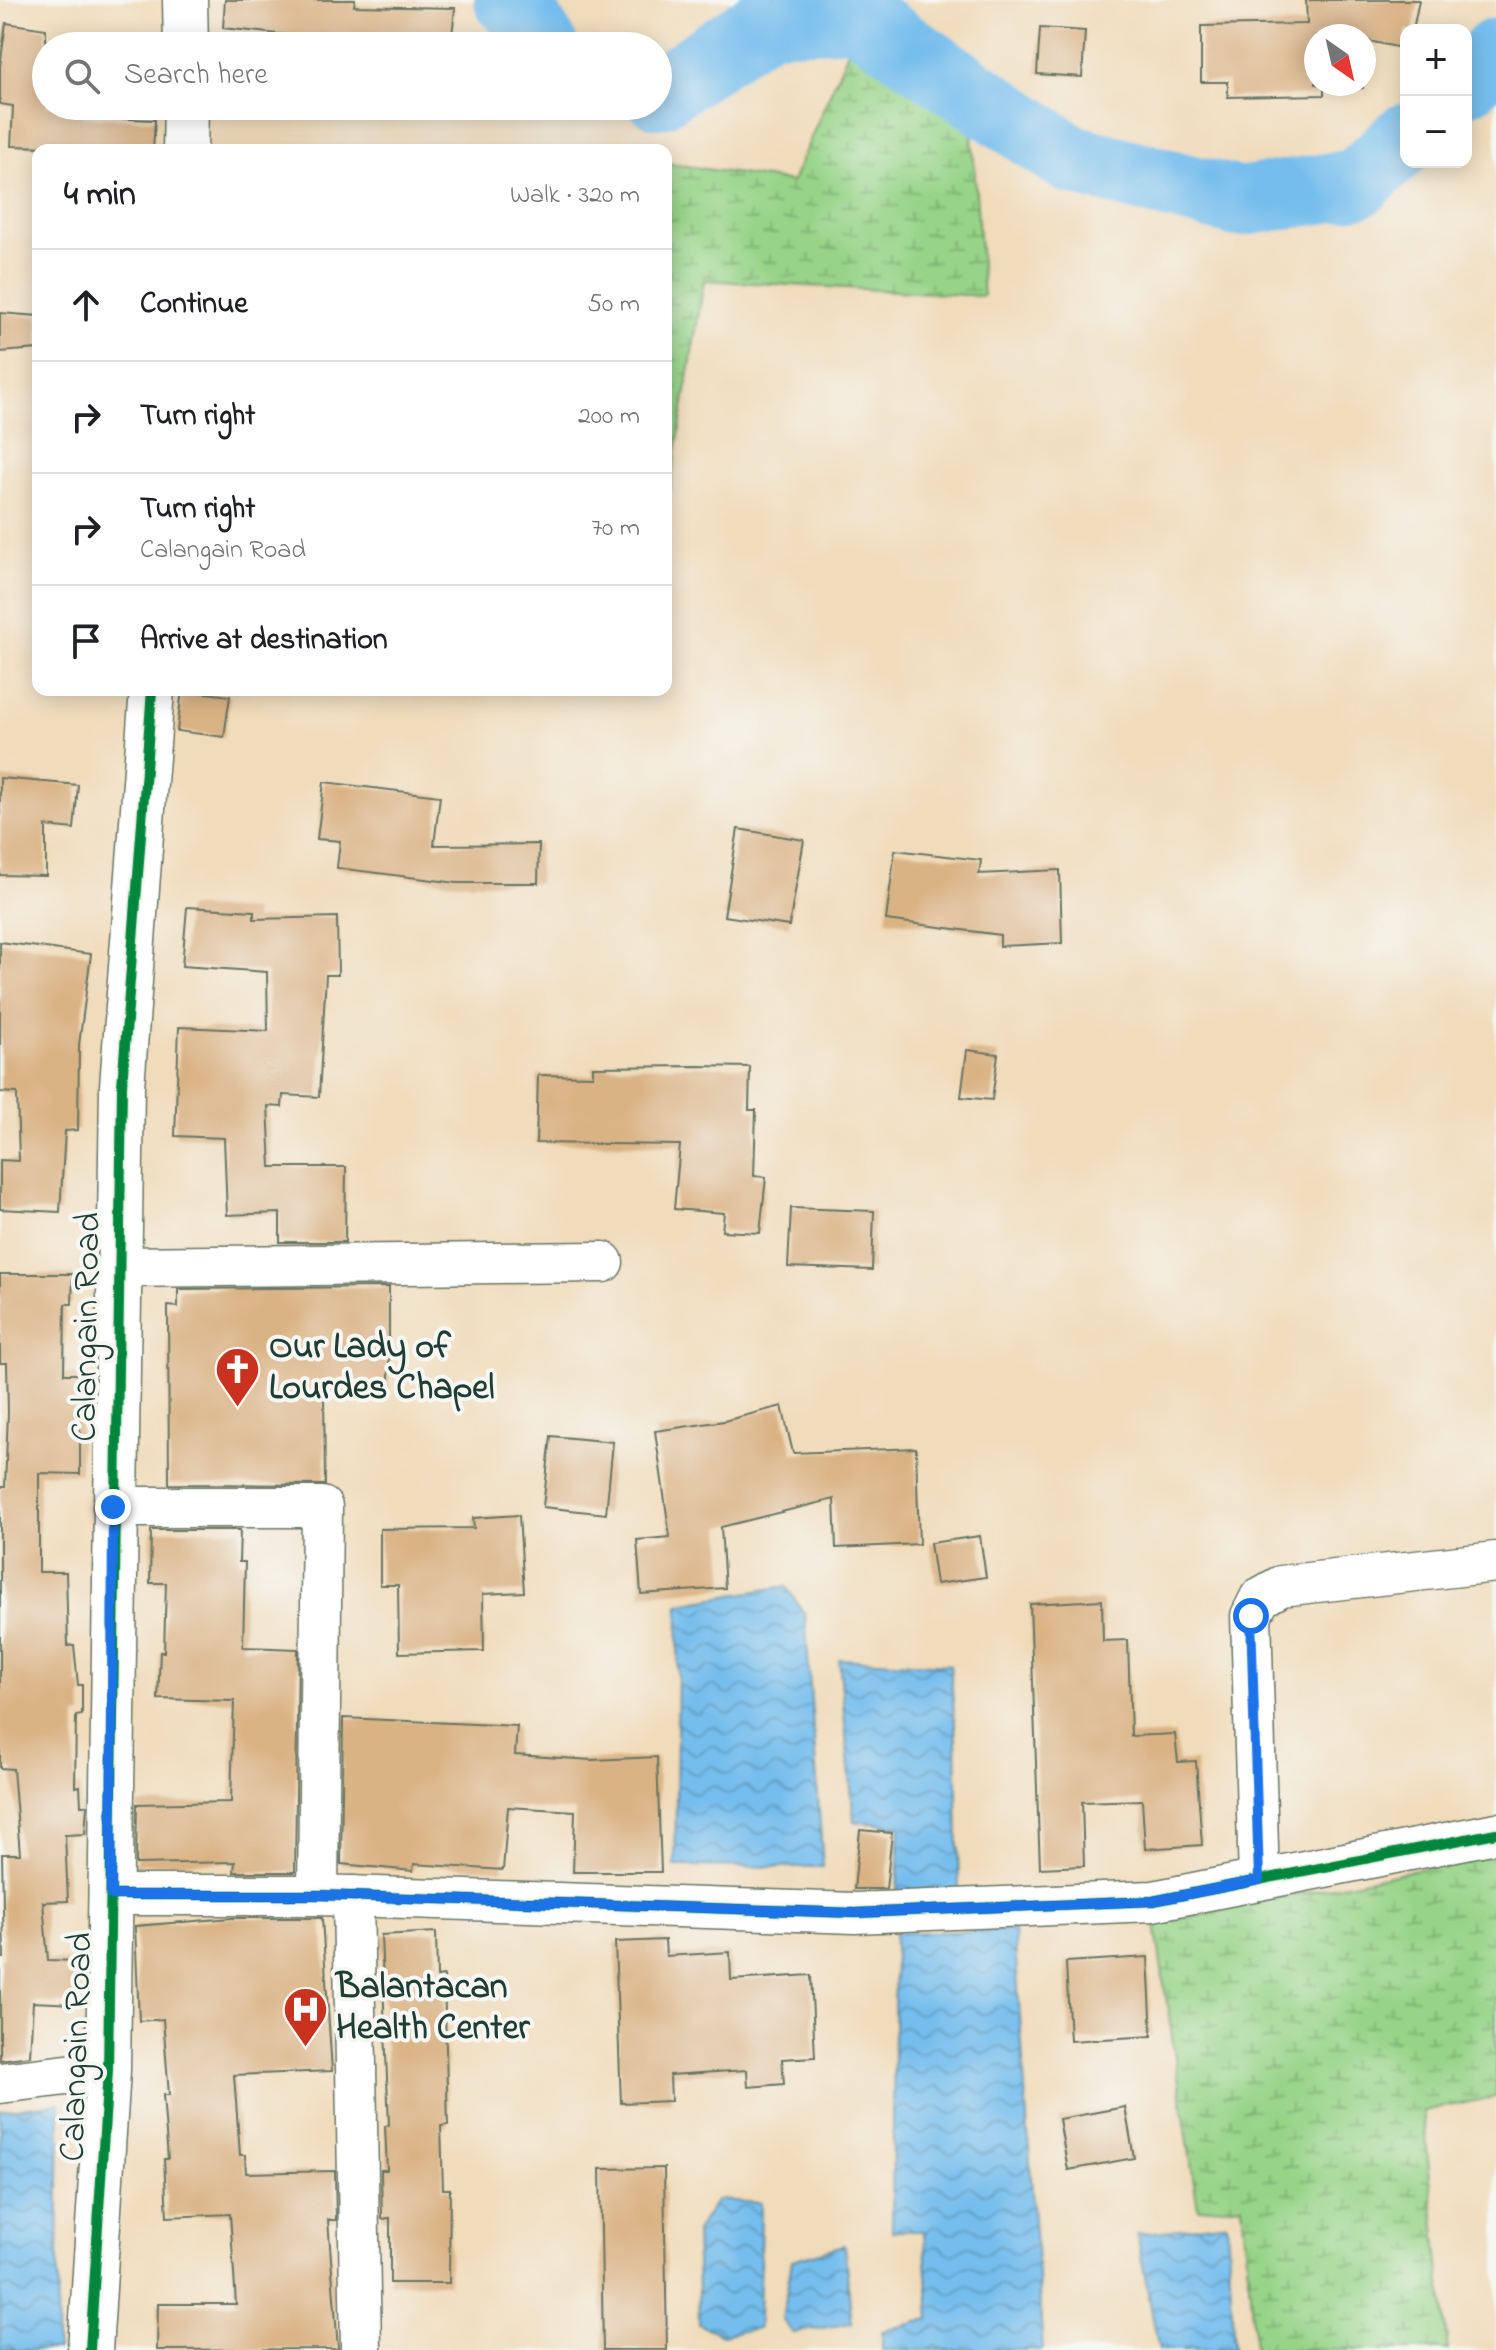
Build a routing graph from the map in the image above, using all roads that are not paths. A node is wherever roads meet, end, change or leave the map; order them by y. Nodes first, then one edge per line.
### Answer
1 (185, 0) edge
2 (186, 32) edge
3 (186, 120) edge
4 (185, 144) edge
5 (152, 696) edge
6 (603, 1262) dead end
7 (116, 1267) junction
8 (113, 1507) junction
9 (1496, 1562) edge
10 (1496, 1833) edge
11 (1259, 1880) junction
12 (111, 1895) junction
13 (336, 1895) junction
14 (108, 2070) junction
15 (0, 2083) edge
16 (90, 2350) edge
17 (361, 2350) edge

1 - 2 street
3 - 4 street
5 - 7 street, Calangain Road
6 - 7 street
7 - 8 street, Calangain Road
8 - 12 street, Calangain Road
8 - 13 street
9 - 11 street
10 - 11 street
11 - 13 street
12 - 13 street
12 - 14 street, Calangain Road
13 - 17 street
14 - 15 street
14 - 16 street, Calangain Road

